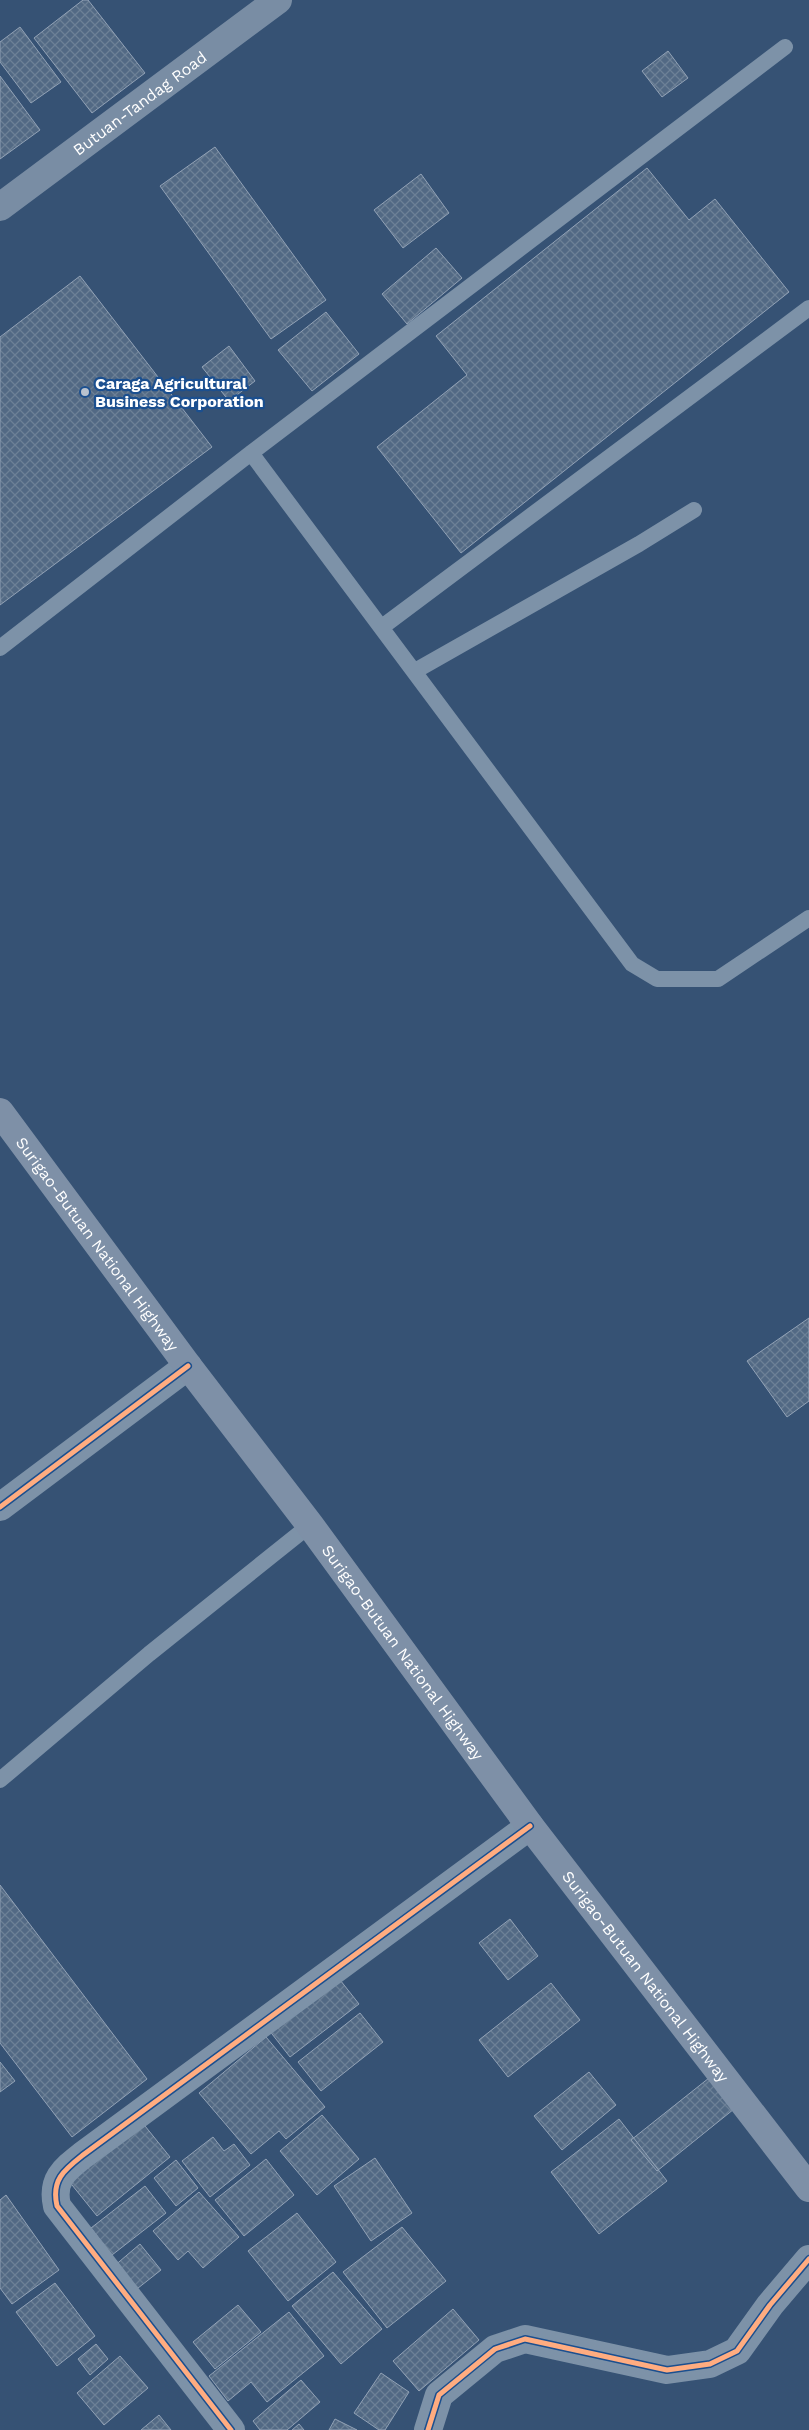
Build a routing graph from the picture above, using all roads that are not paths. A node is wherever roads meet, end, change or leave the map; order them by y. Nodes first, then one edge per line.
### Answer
1 (278, 0) edge
2 (786, 47) dead end
3 (0, 207) edge
4 (809, 308) edge
5 (251, 453) junction
6 (694, 510) dead end
7 (382, 627) junction
8 (0, 648) edge
9 (415, 671) junction
10 (809, 918) edge
11 (0, 1112) edge
12 (188, 1366) junction
13 (0, 1507) edge
14 (310, 1525) junction
15 (0, 1780) edge
16 (530, 1826) junction
17 (809, 2188) edge
18 (809, 2259) edge
19 (231, 2430) edge
20 (428, 2430) edge

1 - 3 main road, Butuan-Tandag Road
2 - 5 lane
4 - 7 lane
5 - 7 lane
5 - 8 lane
6 - 9 lane
7 - 9 lane
9 - 10 lane
11 - 12 highway, Surigao-Butuan National Highway
12 - 13 street
12 - 14 highway, Surigao-Butuan National Highway
14 - 15 lane
14 - 16 highway, Surigao-Butuan National Highway
16 - 17 highway, Surigao-Butuan National Highway
16 - 19 street
18 - 20 street

